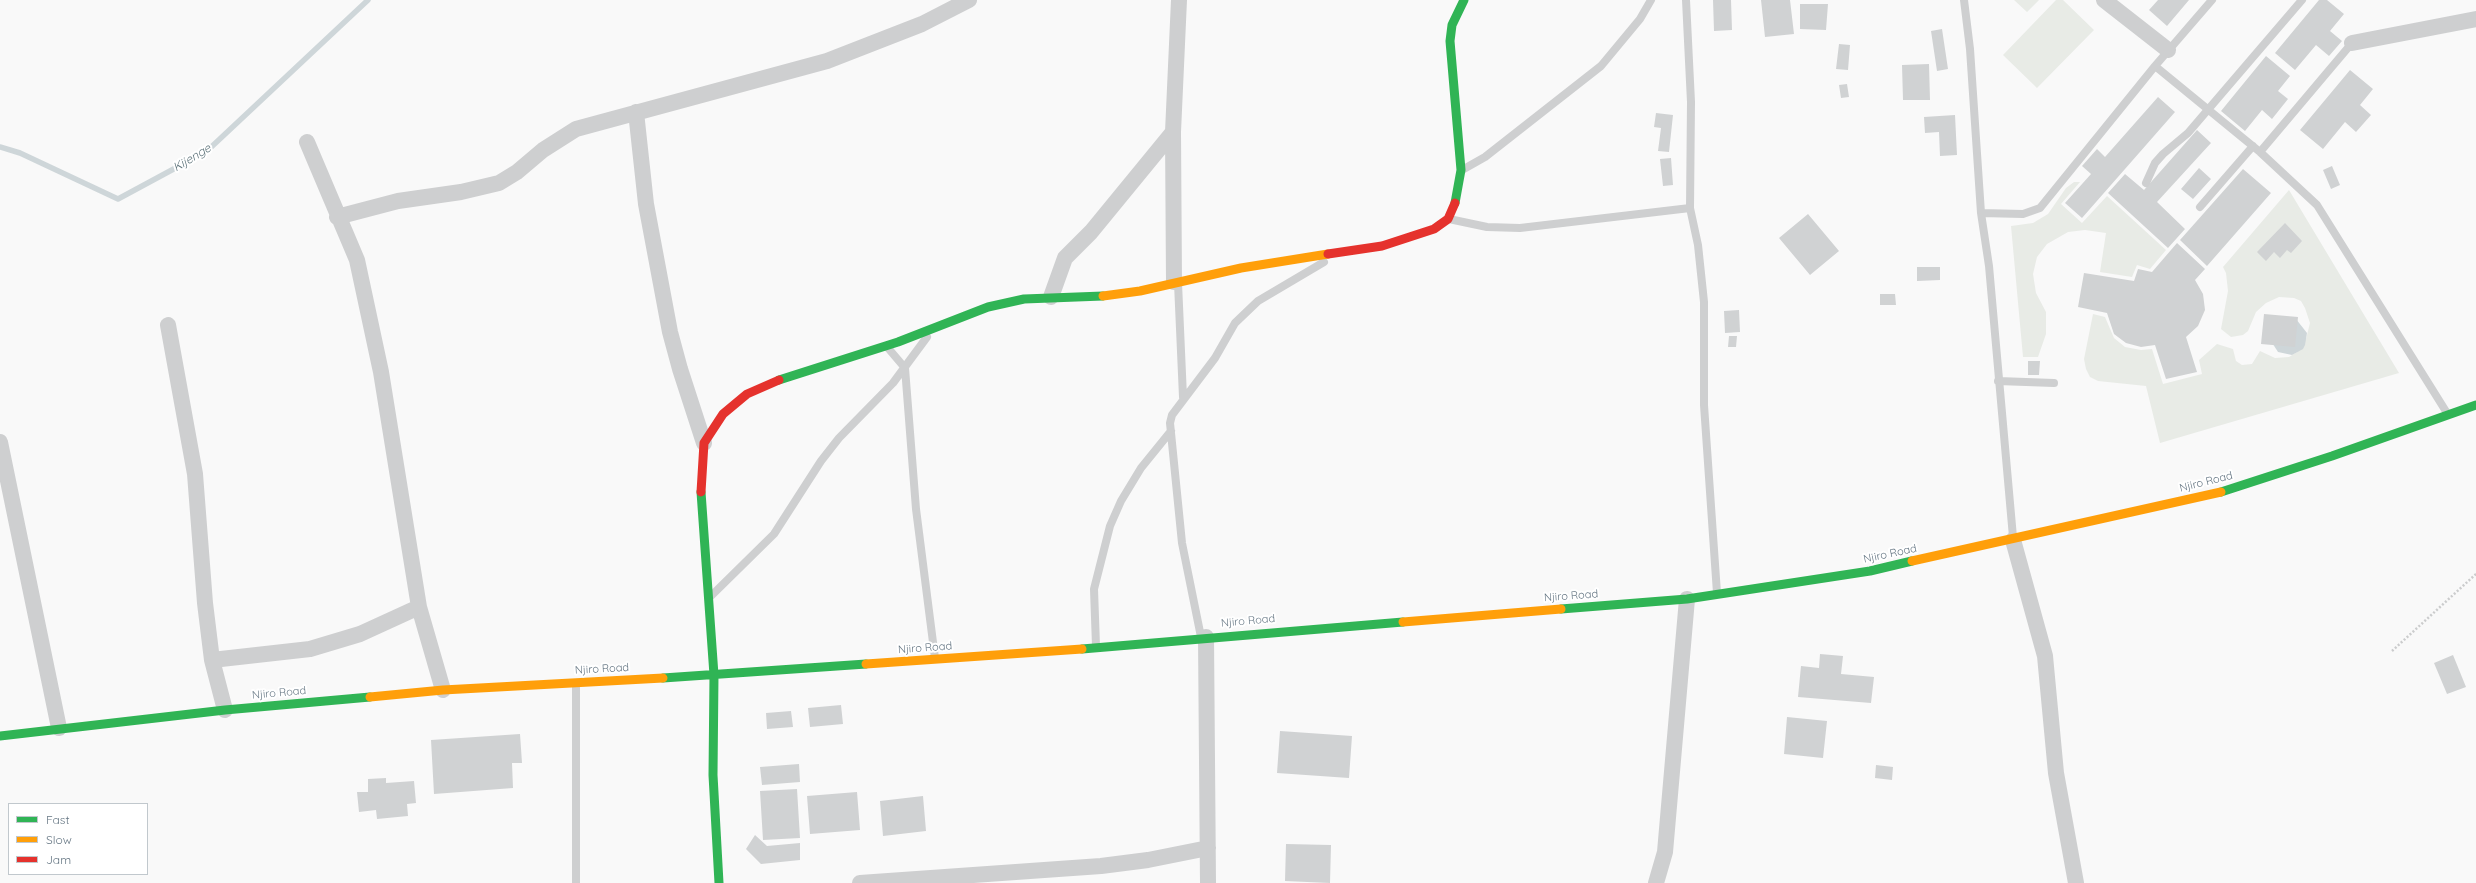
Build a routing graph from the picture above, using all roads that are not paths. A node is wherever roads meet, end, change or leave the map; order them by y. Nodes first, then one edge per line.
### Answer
1 (969, 0) edge
2 (1179, 0) edge
3 (1464, 0) edge
4 (1651, 0) edge
5 (1686, 0) edge
6 (1964, 0) edge
7 (2212, 0) edge
8 (2302, 0) edge
9 (2113, 3) edge
10 (2476, 19) edge
11 (2352, 43) joint
12 (2168, 50) junction
13 (2155, 66) junction
14 (2208, 110) junction
15 (636, 112) junction
16 (1173, 132) junction
17 (307, 142) dead end
18 (2252, 146) junction
19 (2260, 152) junction
20 (1461, 170) junction
21 (2146, 183) dead end
22 (2200, 207) dead end
23 (1690, 208) junction
24 (1981, 213) junction
25 (337, 217) junction
26 (1448, 219) junction
27 (1340, 252) junction
28 (1176, 281) junction
29 (1051, 297) junction
30 (168, 325) dead end
31 (931, 330) junction
32 (885, 346) junction
33 (905, 368) junction
34 (1998, 381) junction
35 (2054, 383) dead end
36 (1183, 397) junction
37 (2476, 405) edge
38 (2448, 415) junction
39 (1171, 431) junction
40 (0, 442) edge
41 (704, 443) junction
42 (6, 504) edge
43 (2013, 540) junction
44 (1717, 594) junction
45 (709, 598) junction
46 (1687, 599) junction
47 (419, 607) junction
48 (1203, 637) junction
49 (1096, 647) junction
50 (935, 659) junction
51 (212, 660) junction
52 (714, 675) junction
53 (576, 682) junction
54 (443, 690) junction
55 (225, 710) junction
56 (59, 728) junction
57 (0, 736) edge
58 (1208, 848) junction
59 (576, 883) edge
60 (720, 883) edge
61 (860, 883) edge
62 (1208, 883) edge
63 (1656, 883) edge
64 (2076, 883) edge

1 - 15 street
2 - 16 street
3 - 20 street
4 - 20 lane
5 - 23 lane
6 - 24 lane
7 - 12 lane
8 - 14 lane
9 - 12 street
10 - 11 street
11 - 19 lane
12 - 13 lane
13 - 14 lane
13 - 24 lane
14 - 18 lane
14 - 21 lane
15 - 25 street
15 - 41 street
16 - 28 street
16 - 29 street
17 - 25 street
18 - 19 lane
18 - 22 lane
19 - 38 lane
20 - 26 street
23 - 26 lane
23 - 44 lane
24 - 34 lane
25 - 47 street
26 - 27 street
27 - 28 street
27 - 36 lane
28 - 29 street
28 - 36 lane
29 - 31 street
30 - 51 street
31 - 32 street
31 - 33 lane
32 - 33 lane
32 - 41 street
33 - 45 lane
33 - 50 lane
34 - 35 lane
34 - 43 lane
36 - 39 lane
37 - 38 street, Njiro Road
38 - 43 street, Njiro Road
39 - 48 lane
39 - 49 lane
40 - 42 street
41 - 45 street
42 - 56 street
43 - 44 street, Njiro Road
43 - 64 street
44 - 46 street, Njiro Road
45 - 52 street
46 - 48 street, Njiro Road
46 - 63 street
47 - 51 street
47 - 54 street
48 - 49 street, Njiro Road
48 - 58 street
49 - 50 street, Njiro Road
50 - 52 street, Njiro Road
51 - 55 street
52 - 53 street, Njiro Road
52 - 60 street
53 - 54 street, Njiro Road
53 - 59 lane
54 - 55 street, Njiro Road
55 - 56 street, Njiro Road
56 - 57 street, Njiro Road
58 - 61 street
58 - 62 street

